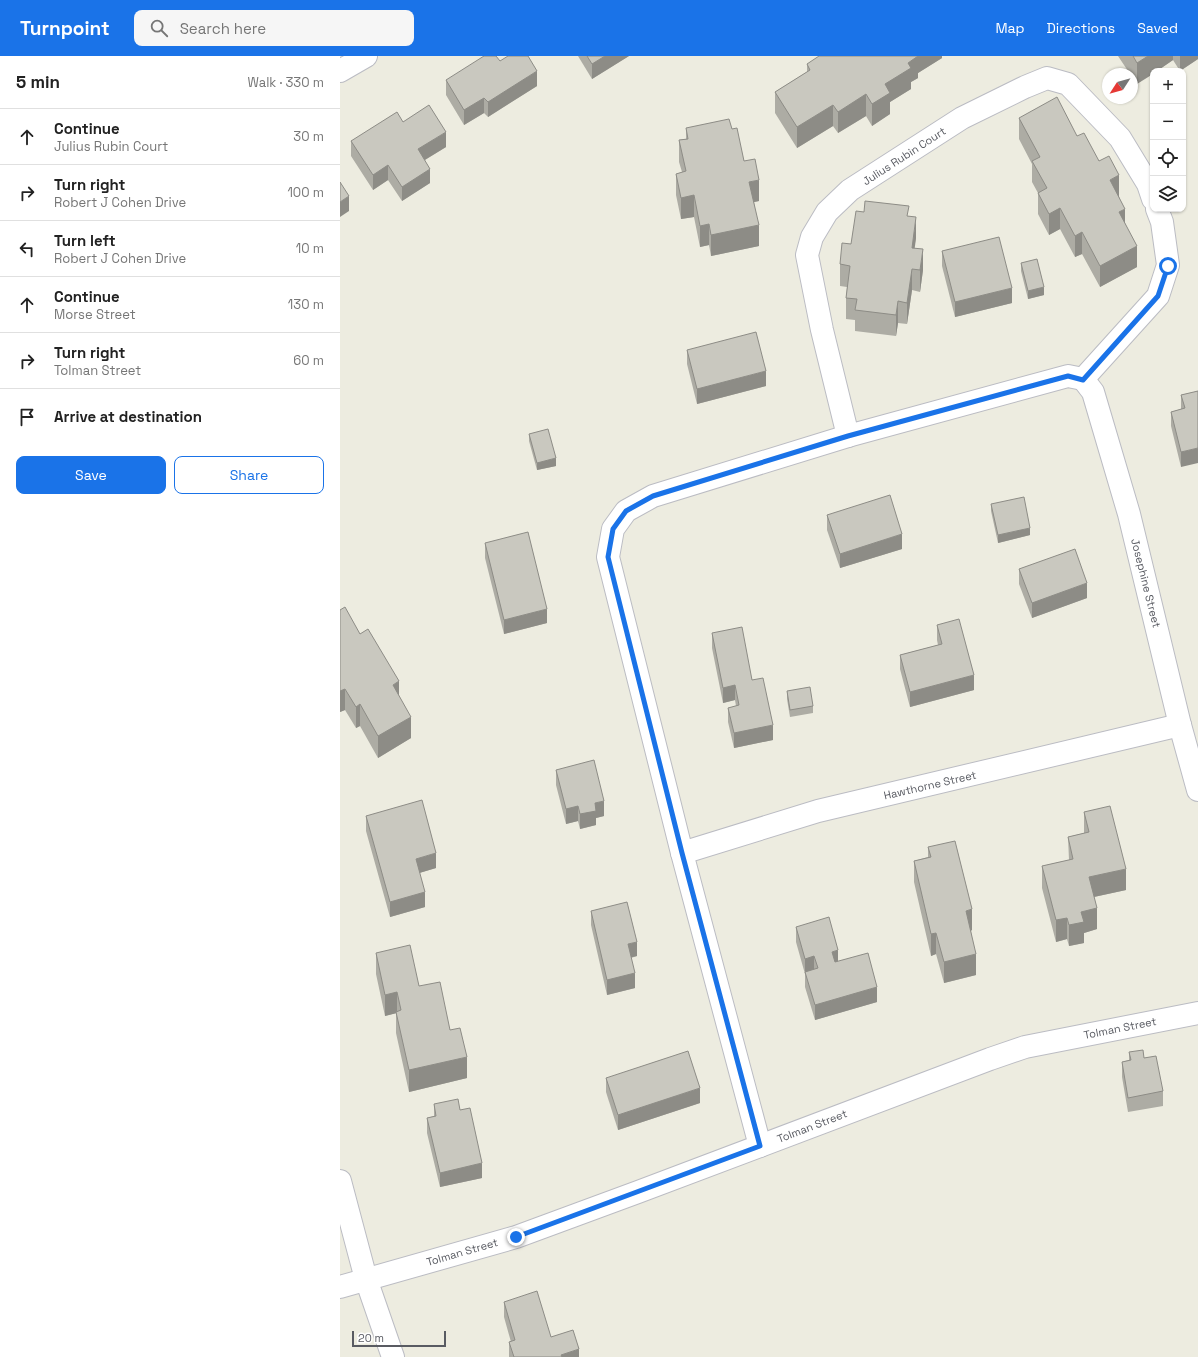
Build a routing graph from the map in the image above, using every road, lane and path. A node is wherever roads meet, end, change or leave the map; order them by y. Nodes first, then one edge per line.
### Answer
1 (366, 56) edge
2 (340, 70) edge
3 (1150, 190) edge
4 (1158, 212) edge
5 (1083, 380) junction
6 (848, 436) junction
7 (1180, 726) junction
8 (1198, 790) edge
9 (682, 853) junction
10 (1198, 1013) edge
11 (760, 1146) junction
12 (340, 1181) edge
13 (366, 1279) junction
14 (340, 1287) edge
15 (393, 1357) edge

1 - 2 street
3 - 6 street, Julius Rubin Court
4 - 5 street
5 - 6 street
5 - 7 street, Josephine Street
6 - 9 street
7 - 8 street, Josephine Street
7 - 9 street, Hawthorne Street
9 - 11 street
10 - 11 street, Tolman Street
11 - 13 street, Tolman Street
12 - 13 street
13 - 14 street, Tolman Street
13 - 15 street

